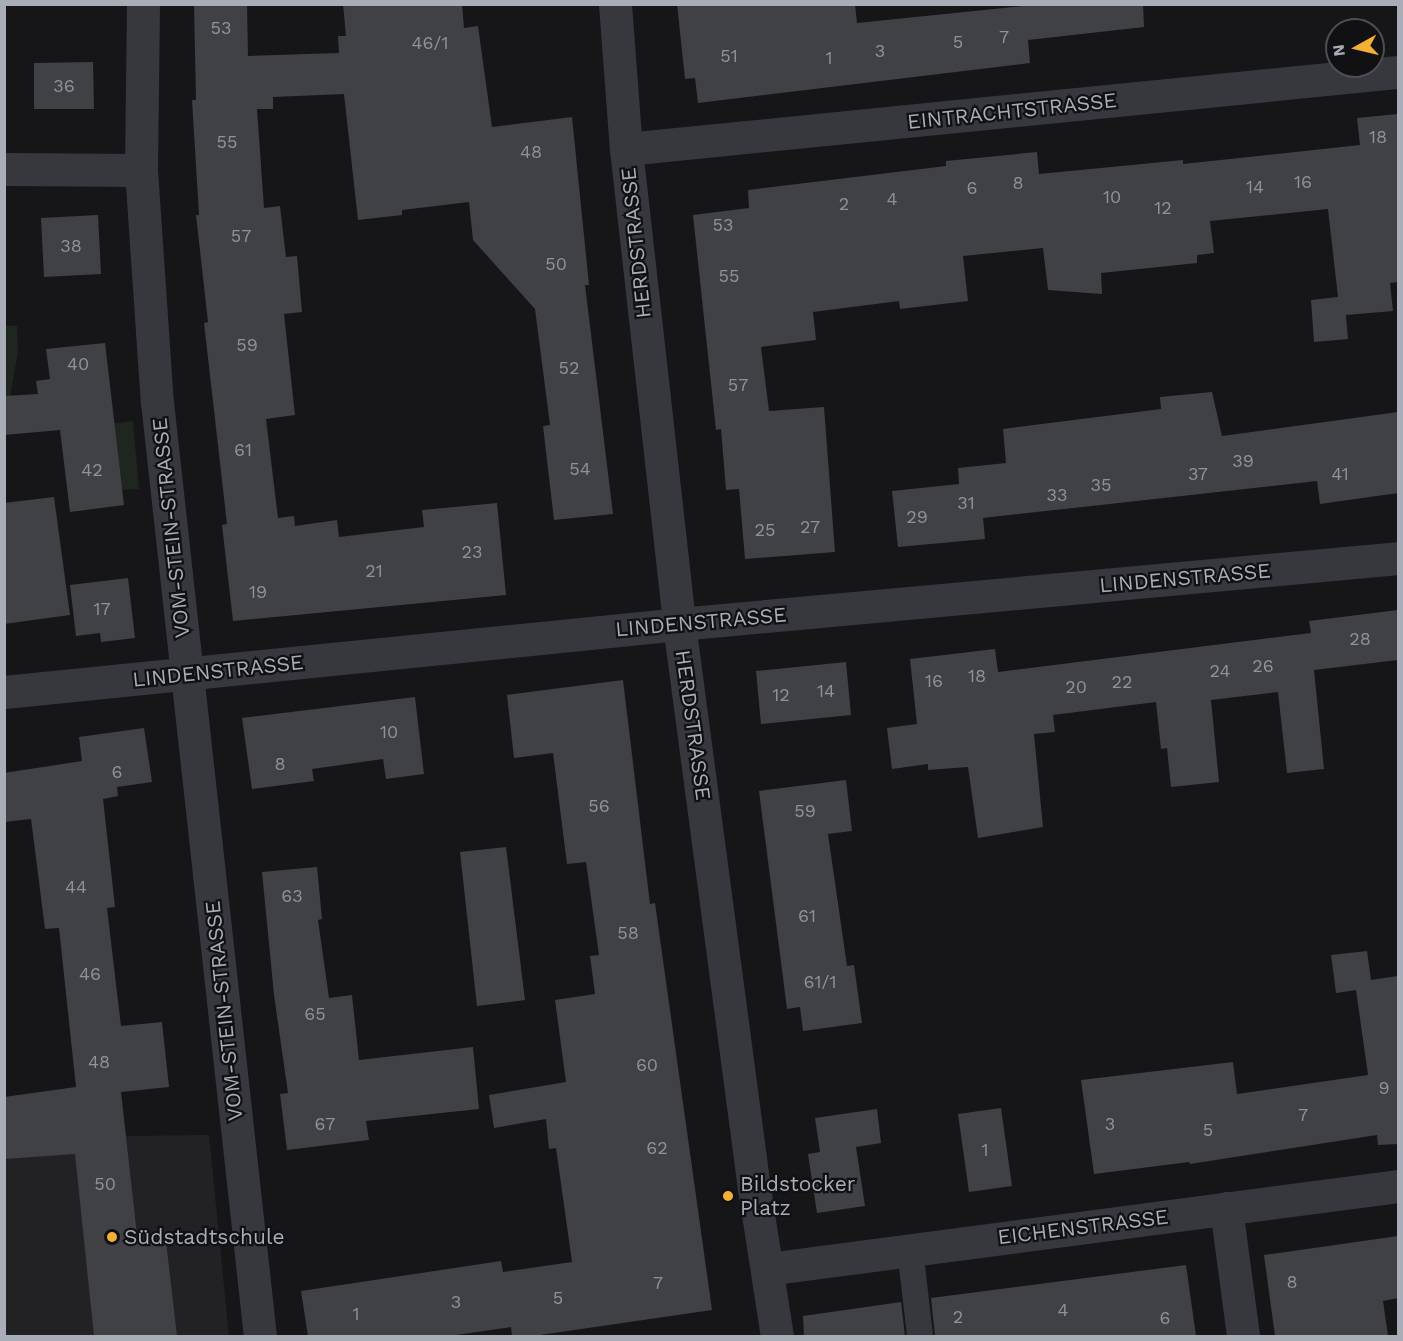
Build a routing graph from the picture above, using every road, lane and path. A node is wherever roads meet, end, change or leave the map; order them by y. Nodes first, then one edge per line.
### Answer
1 (143, 4) edge
2 (615, 4) edge
3 (1398, 72) edge
4 (626, 149) junction
5 (4, 170) edge
6 (141, 170) junction
7 (1398, 558) edge
8 (679, 624) junction
9 (187, 674) junction
10 (4, 692) edge
11 (1398, 1186) edge
12 (1226, 1208) junction
13 (910, 1250) junction
14 (767, 1269) junction
15 (260, 1336) edge
16 (777, 1336) edge
17 (920, 1336) edge
18 (1243, 1336) edge

1 - 6 street, VOM-STEIN-STRASSE
2 - 4 street, HERDSTRASSE
3 - 4 street, EINTRACHTSTRASSE
4 - 8 street, HERDSTRASSE
5 - 6 street
6 - 9 street, VOM-STEIN-STRASSE
7 - 8 street, LINDENSTRASSE
8 - 9 street, LINDENSTRASSE
8 - 14 street, HERDSTRASSE
9 - 10 street, LINDENSTRASSE
9 - 15 street, VOM-STEIN-STRASSE
11 - 12 street, EICHENSTRASSE
12 - 13 street, EICHENSTRASSE
12 - 18 street
13 - 14 street, EICHENSTRASSE
13 - 17 lane
14 - 16 street, HERDSTRASSE

